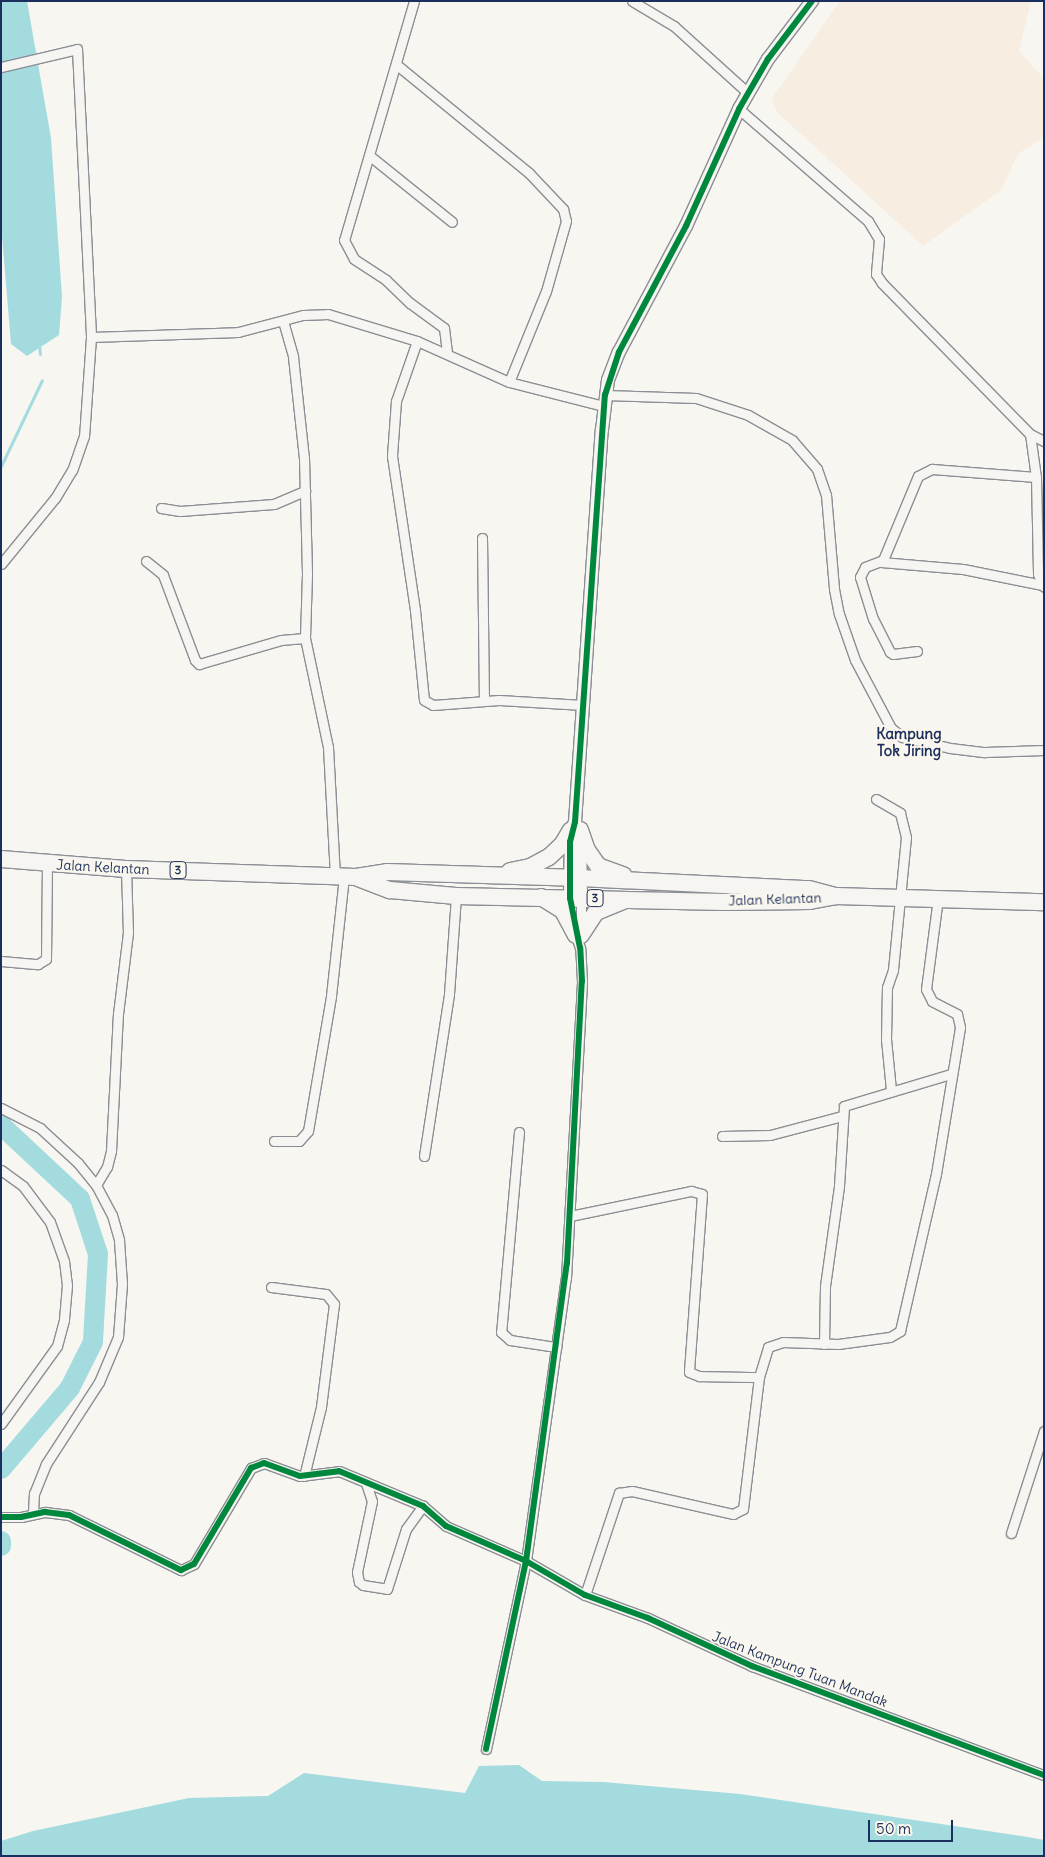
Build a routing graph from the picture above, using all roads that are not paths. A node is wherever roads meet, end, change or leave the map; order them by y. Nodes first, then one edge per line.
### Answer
1 (414, 1) edge
2 (632, 1) edge
3 (812, 1) edge
4 (397, 65) junction
5 (1, 67) edge
6 (748, 93) junction
7 (739, 109) junction
8 (370, 156) junction
9 (452, 222) dead end
10 (283, 322) junction
11 (91, 337) junction
12 (417, 341) junction
13 (447, 352) junction
14 (509, 382) junction
15 (604, 401) junction
16 (1030, 434) junction
17 (1044, 441) edge
18 (1036, 476) junction
19 (305, 491) junction
20 (161, 508) dead end
21 (482, 538) dead end
22 (146, 561) dead end
23 (882, 562) junction
24 (1, 564) edge
25 (1043, 586) edge
26 (305, 638) junction
27 (917, 650) dead end
28 (484, 701) junction
29 (583, 706) junction
30 (1044, 750) edge
31 (876, 798) dead end
32 (575, 827) junction
33 (1, 859) edge
34 (47, 863) junction
35 (126, 869) junction
36 (345, 876) junction
37 (484, 876) junction
38 (574, 878) junction
39 (662, 883) junction
40 (456, 896) junction
41 (836, 896) junction
42 (541, 897) junction
43 (632, 897) junction
44 (901, 897) junction
45 (575, 898) junction
46 (938, 898) junction
47 (1044, 902) edge
48 (578, 936) junction
49 (1, 961) edge
50 (951, 1074) junction
51 (891, 1090) junction
52 (1, 1108) edge
53 (842, 1116) junction
54 (519, 1132) dead end
55 (722, 1136) dead end
56 (274, 1141) dead end
57 (424, 1156) dead end
58 (1, 1170) edge
59 (96, 1185) junction
60 (570, 1216) junction
61 (271, 1287) dead end
62 (824, 1344) junction
63 (556, 1347) junction
64 (758, 1377) junction
65 (1, 1424) edge
66 (1044, 1431) edge
67 (304, 1476) junction
68 (366, 1483) junction
69 (423, 1506) junction
70 (34, 1514) junction
71 (1, 1517) edge
72 (1011, 1533) dead end
73 (526, 1561) junction
74 (585, 1595) junction
75 (486, 1748) dead end
76 (1044, 1775) edge

1 - 4 street
2 - 6 street
3 - 6 street
4 - 8 street
4 - 14 street
5 - 11 street
6 - 7 street
7 - 15 street
7 - 16 street
8 - 9 street
8 - 13 street
10 - 11 street
10 - 12 street
10 - 19 street
11 - 24 street
12 - 13 street
12 - 28 street
13 - 14 street
14 - 15 street
15 - 29 street
15 - 30 street
16 - 17 street
16 - 18 street
18 - 23 street
18 - 25 street
19 - 20 street
19 - 26 street
21 - 28 street
22 - 26 street
23 - 25 street
23 - 27 street
26 - 36 street
28 - 29 street
29 - 32 street
31 - 44 street
32 - 37 highway
32 - 38 street
32 - 39 highway
33 - 34 highway, Jalan Kelantan / 3
34 - 35 highway, Jalan Kelantan / 3
34 - 49 street
35 - 36 highway, Jalan Kelantan / 3
35 - 59 street
36 - 37 highway, Jalan Kelantan / 3
36 - 40 highway, Jalan Kelantan / 3
36 - 56 street
37 - 38 highway, Jalan Kelantan / 3
38 - 39 highway, Jalan Kelantan / 3
38 - 45 street
39 - 41 highway, Jalan Kelantan / 3
40 - 42 highway, Jalan Kelantan / 3
40 - 57 street
41 - 43 highway, Jalan Kelantan / 3
41 - 44 highway, 3
42 - 45 highway, Jalan Kelantan / 3
42 - 48 highway
43 - 45 highway, Jalan Kelantan / 3
43 - 48 highway
44 - 46 highway, 3
44 - 51 street
45 - 48 street
46 - 47 highway, 3
46 - 50 street
48 - 60 street
50 - 51 street
50 - 62 street
51 - 53 street
52 - 59 street
53 - 55 street
53 - 62 street
54 - 63 street
58 - 65 street
59 - 70 street
60 - 63 street
60 - 64 street
61 - 67 street
62 - 64 street
63 - 73 street
64 - 74 street
66 - 72 street
67 - 68 street, Jalan Kampung Tuan Mandak
67 - 70 street
68 - 69 street, Jalan Kampung Tuan Mandak
68 - 69 street
69 - 73 street, Jalan Kampung Tuan Mandak
70 - 71 street
73 - 74 street, Jalan Kampung Tuan Mandak
73 - 75 street
74 - 76 street, Jalan Kampung Tuan Mandak

